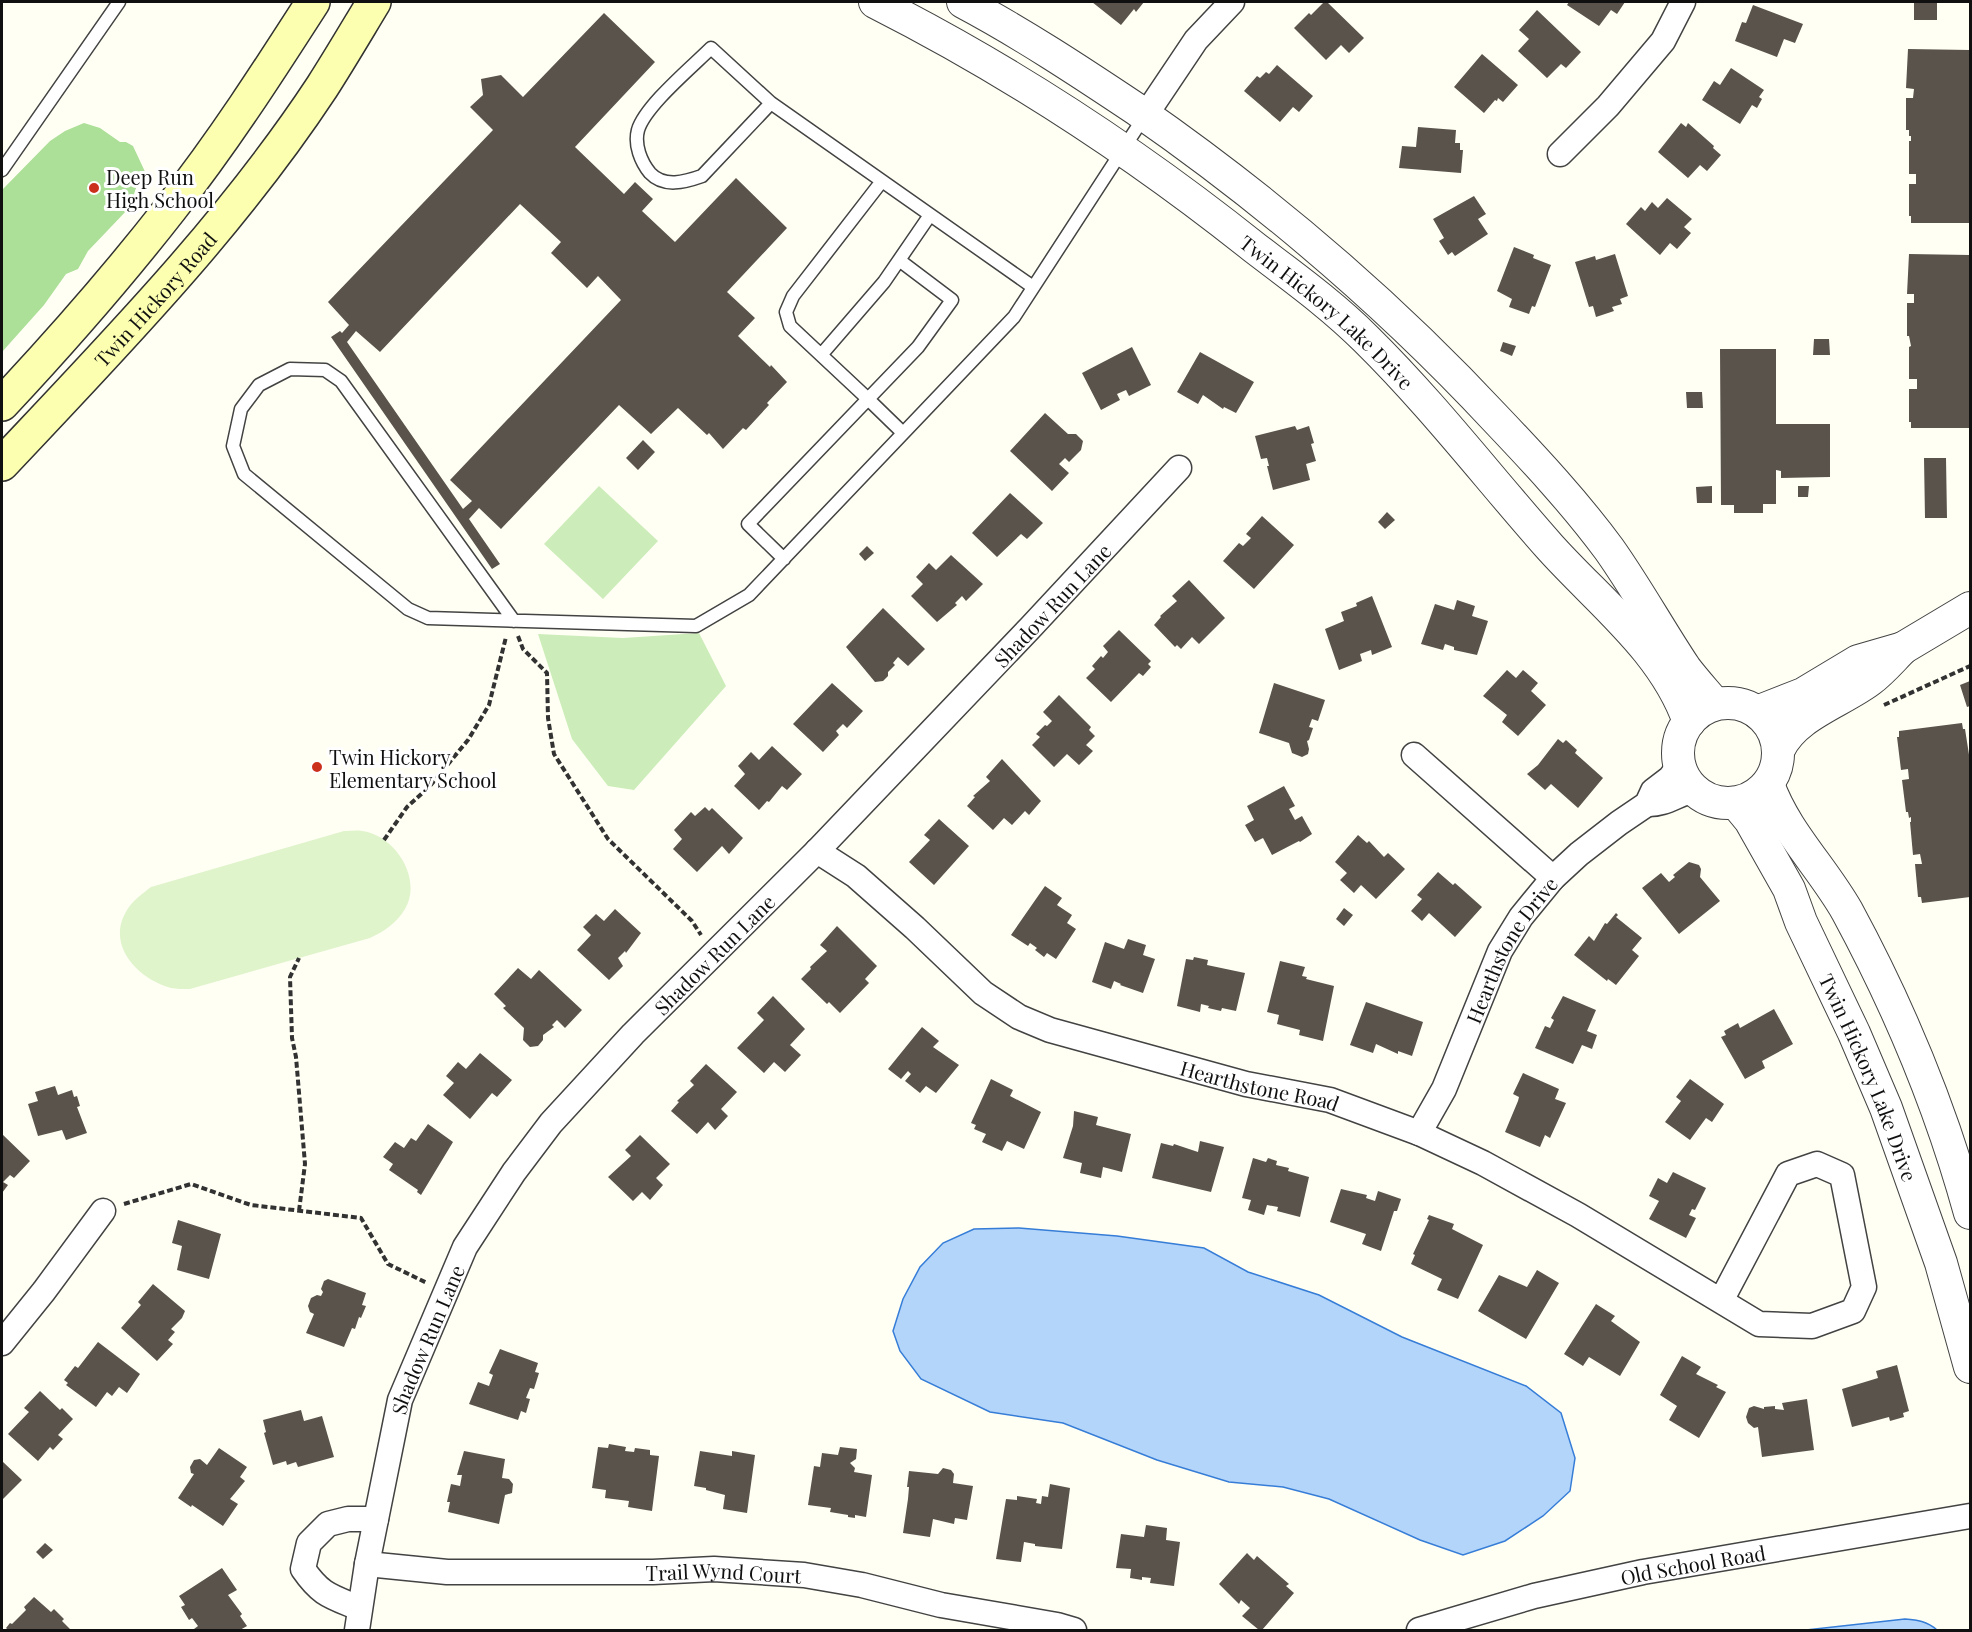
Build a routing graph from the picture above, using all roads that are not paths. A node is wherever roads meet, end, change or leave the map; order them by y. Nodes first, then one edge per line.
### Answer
1 (119, 2) edge
2 (313, 2) edge
3 (374, 2) edge
4 (875, 2) edge
5 (963, 2) edge
6 (1232, 2) edge
7 (1683, 2) edge
8 (771, 103) junction
9 (1145, 116) junction
10 (1123, 149) junction
11 (1560, 154) dead end
12 (4, 161) edge
13 (882, 181) junction
14 (930, 215) junction
15 (899, 260) junction
16 (1033, 287) junction
17 (821, 355) junction
18 (867, 399) junction
19 (2, 404) edge
20 (903, 433) junction
21 (2, 464) edge
22 (1179, 468) dead end
23 (784, 559) junction
24 (1971, 608) edge
25 (514, 621) junction
26 (1903, 648) junction
27 (1715, 704) junction
28 (1757, 712) junction
29 (1689, 722) junction
30 (1779, 749) junction
31 (1414, 755) dead end
32 (1686, 778) junction
33 (1768, 784) junction
34 (1736, 803) junction
35 (817, 851) junction
36 (1553, 878) junction
37 (1419, 1133) junction
38 (103, 1210) road end
39 (1971, 1214) edge
40 (1721, 1301) junction
41 (2, 1343) edge
42 (1971, 1366) edge
43 (1971, 1516) edge
44 (376, 1519) junction
45 (367, 1564) junction
46 (358, 1619) edge
47 (1074, 1630) edge
48 (1419, 1630) edge

1 - 12 lane
2 - 19 main road
3 - 21 main road, Twin Hickory Road
4 - 10 street, Twin Hickory Lake Drive
5 - 9 street, Twin Hickory Lake Drive
6 - 9 street
7 - 11 street
8 - 8 lane
8 - 13 lane
9 - 10 lane
9 - 27 street, Twin Hickory Lake Drive
10 - 16 lane
10 - 29 street, Twin Hickory Lake Drive
13 - 14 lane
13 - 17 lane
14 - 15 lane
14 - 16 lane
15 - 17 lane
15 - 18 lane
16 - 20 lane
17 - 18 lane
18 - 20 lane
18 - 23 lane
20 - 23 lane
22 - 35 street, Shadow Run Lane
23 - 25 lane
24 - 26 street
25 - 25 lane
26 - 28 street
26 - 30 street
27 - 28 street
27 - 29 street
28 - 30 street
29 - 32 street
30 - 33 street
31 - 36 street
32 - 34 street
32 - 36 street, Hearthstone Drive
33 - 34 street
33 - 39 street
34 - 42 street, Twin Hickory Lake Drive
35 - 37 street, Hearthstone Road
35 - 44 street, Shadow Run Lane
36 - 37 street, Hearthstone Drive
37 - 40 street, Hearthstone Road
38 - 41 street
40 - 40 street, Hearthstone Road
43 - 48 street, Old School Road
44 - 45 street, Shadow Run Lane
44 - 46 street, Shadow Run Lane
45 - 46 street, Shadow Run Lane
45 - 47 street, Trail Wynd Court

